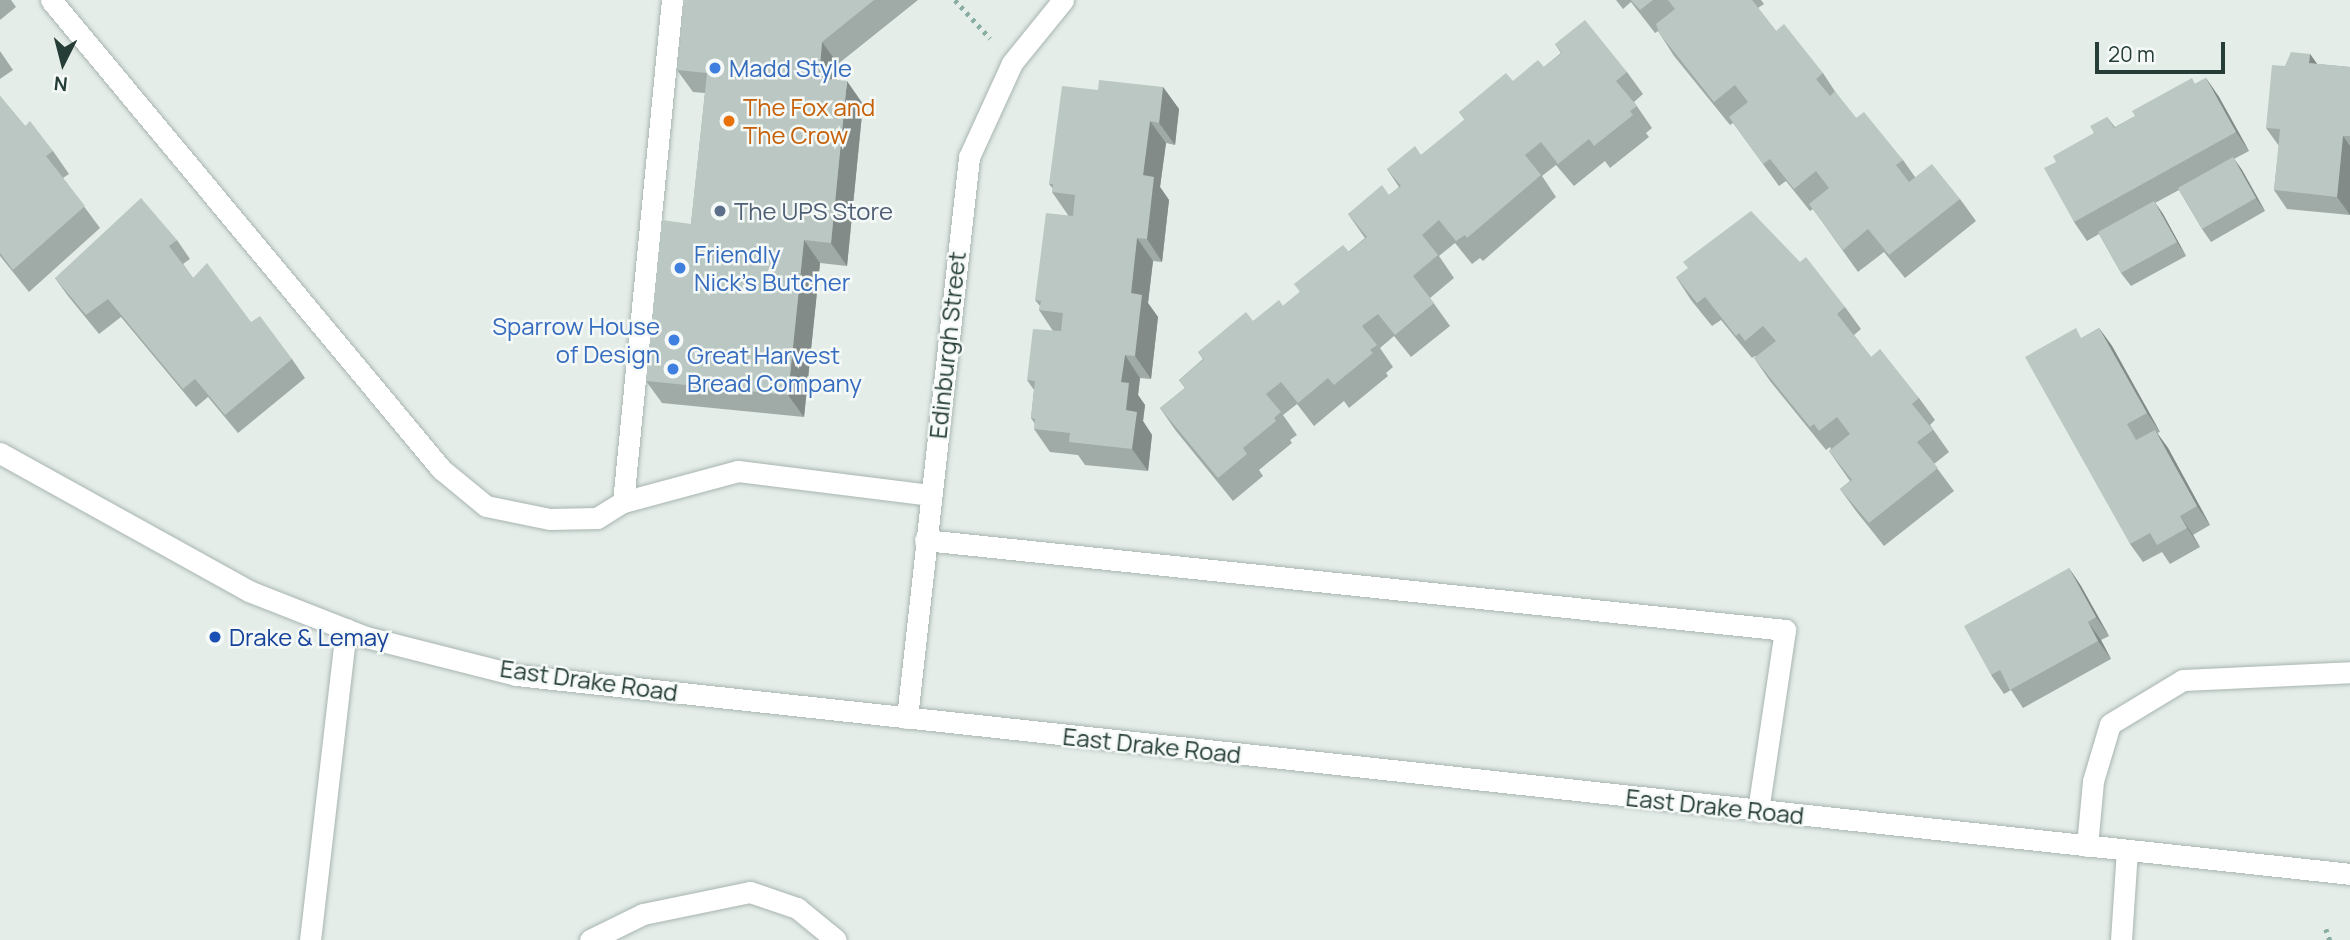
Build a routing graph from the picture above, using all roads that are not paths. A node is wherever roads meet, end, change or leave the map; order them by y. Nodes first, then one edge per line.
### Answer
1 (51, 0) edge
2 (672, 0) edge
3 (1063, 0) edge
4 (0, 453) edge
5 (930, 495) junction
6 (623, 502) junction
7 (925, 540) junction
8 (346, 629) junction
9 (2350, 672) edge
10 (907, 718) junction
11 (1758, 811) junction
12 (2087, 846) junction
13 (2127, 850) junction
14 (2350, 874) edge
15 (310, 940) edge
16 (590, 940) edge
17 (836, 940) edge
18 (2121, 940) edge

1 - 6 main road
2 - 6 main road
3 - 5 main road, Edinburgh Street
4 - 8 main road, East Drake Road
5 - 6 main road
5 - 7 main road, Edinburgh Street
7 - 10 main road, Edinburgh Street
7 - 11 main road
8 - 10 main road, East Drake Road
8 - 15 main road
9 - 12 main road
10 - 11 main road, East Drake Road
11 - 12 main road, East Drake Road
12 - 13 main road, East Drake Road
13 - 14 main road, East Drake Road
13 - 18 main road
16 - 17 main road

